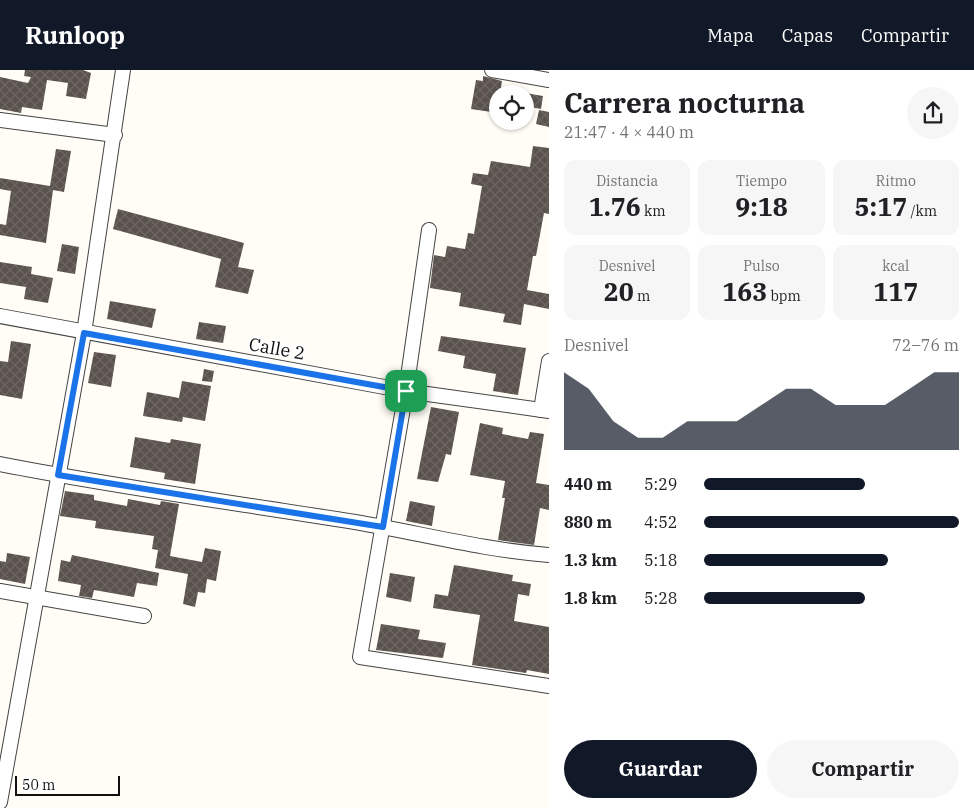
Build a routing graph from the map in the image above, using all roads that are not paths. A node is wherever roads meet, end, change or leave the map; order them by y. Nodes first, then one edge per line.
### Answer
1 (123, 70) edge
2 (492, 70) edge
3 (549, 80) edge
4 (0, 120) edge
5 (115, 135) junction
6 (429, 230) dead end
7 (0, 316) edge
8 (84, 333) junction
9 (549, 361) edge
10 (406, 391) junction
11 (545, 411) edge
12 (0, 464) edge
13 (58, 475) junction
14 (383, 527) junction
15 (549, 555) edge
16 (0, 591) edge
17 (36, 599) junction
18 (144, 616) dead end
19 (549, 686) edge
20 (0, 802) edge

1 - 5 street
2 - 3 street
4 - 5 street
5 - 8 street
6 - 10 street
7 - 8 street, Calle 2
8 - 10 street, Calle 2
8 - 13 street
9 - 11 street
10 - 11 street, Calle 2
10 - 14 street
12 - 13 street
13 - 14 street
13 - 17 street
14 - 15 street
14 - 19 street
16 - 17 street
17 - 18 street
17 - 20 street

